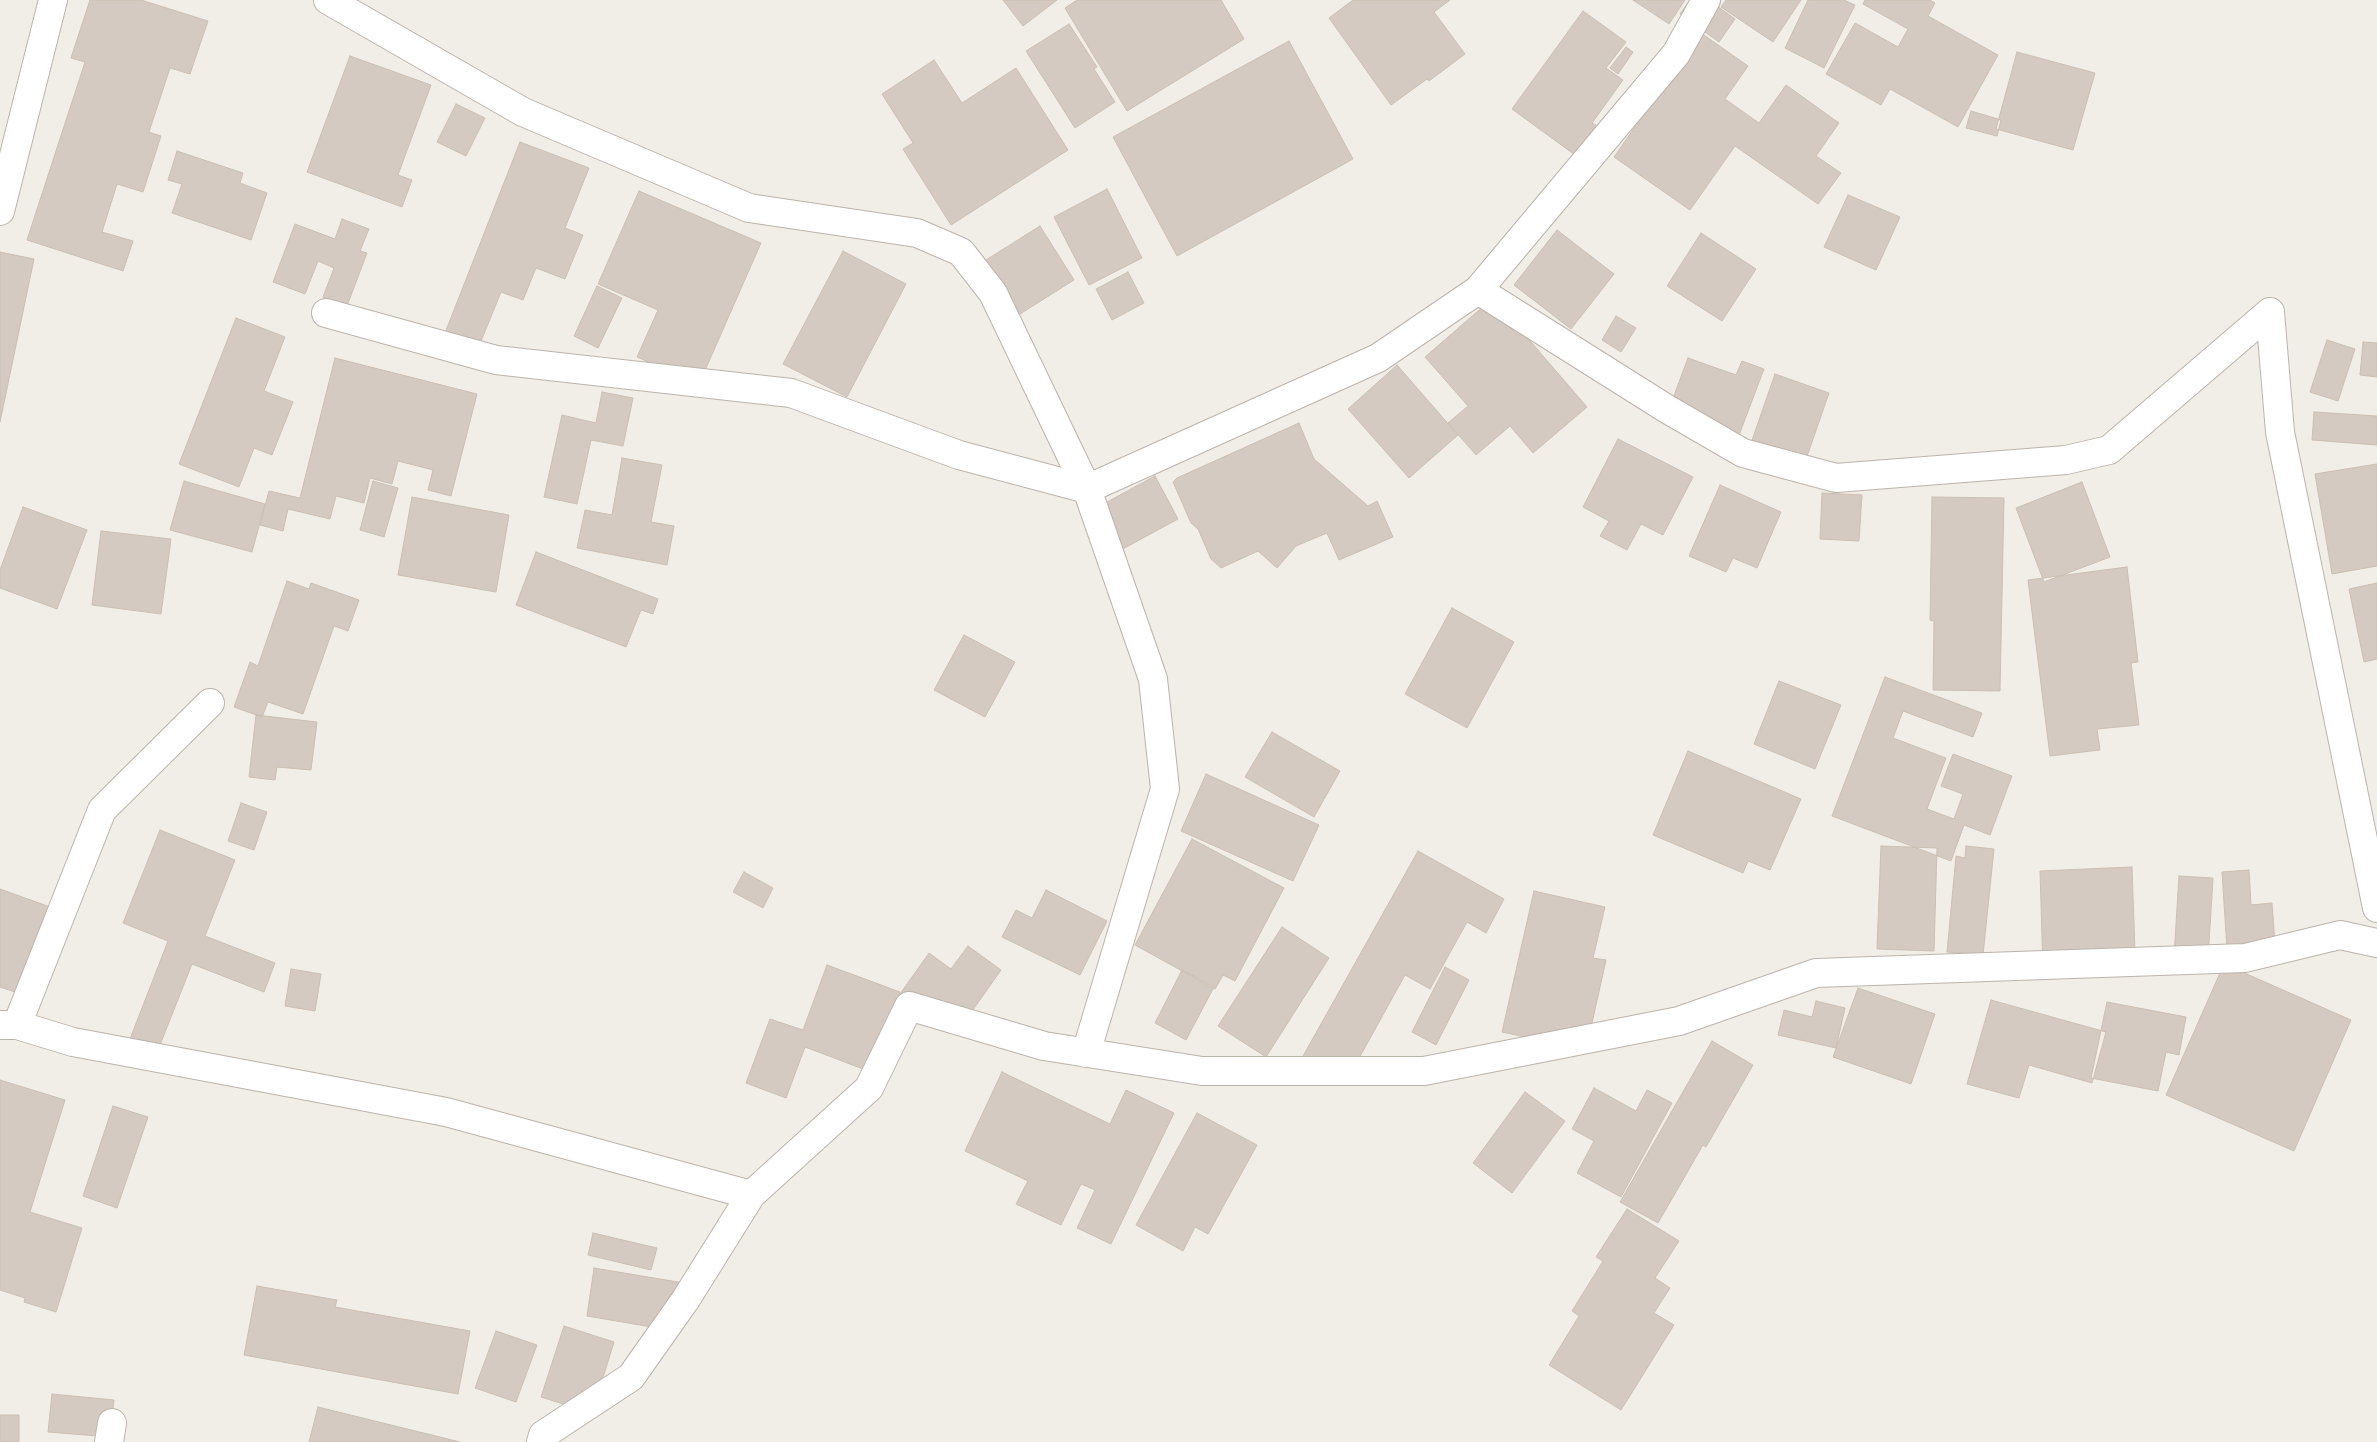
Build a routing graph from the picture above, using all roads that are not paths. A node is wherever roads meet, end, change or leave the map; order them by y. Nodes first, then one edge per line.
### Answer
1 (53, 0) edge
2 (328, 0) edge
3 (1706, 0) edge
4 (0, 211) edge
5 (1478, 290) junction
6 (326, 313) dead end
7 (1086, 489) junction
8 (210, 703) dead end
9 (2377, 908) edge
10 (2377, 943) edge
11 (8, 1025) edge
12 (1086, 1053) junction
13 (751, 1195) junction
14 (541, 1442) edge

1 - 4 street
2 - 7 street
3 - 5 street
5 - 7 street
5 - 9 street
6 - 7 street
7 - 12 street
8 - 11 street
10 - 12 street
11 - 13 street
12 - 13 street
13 - 14 street

